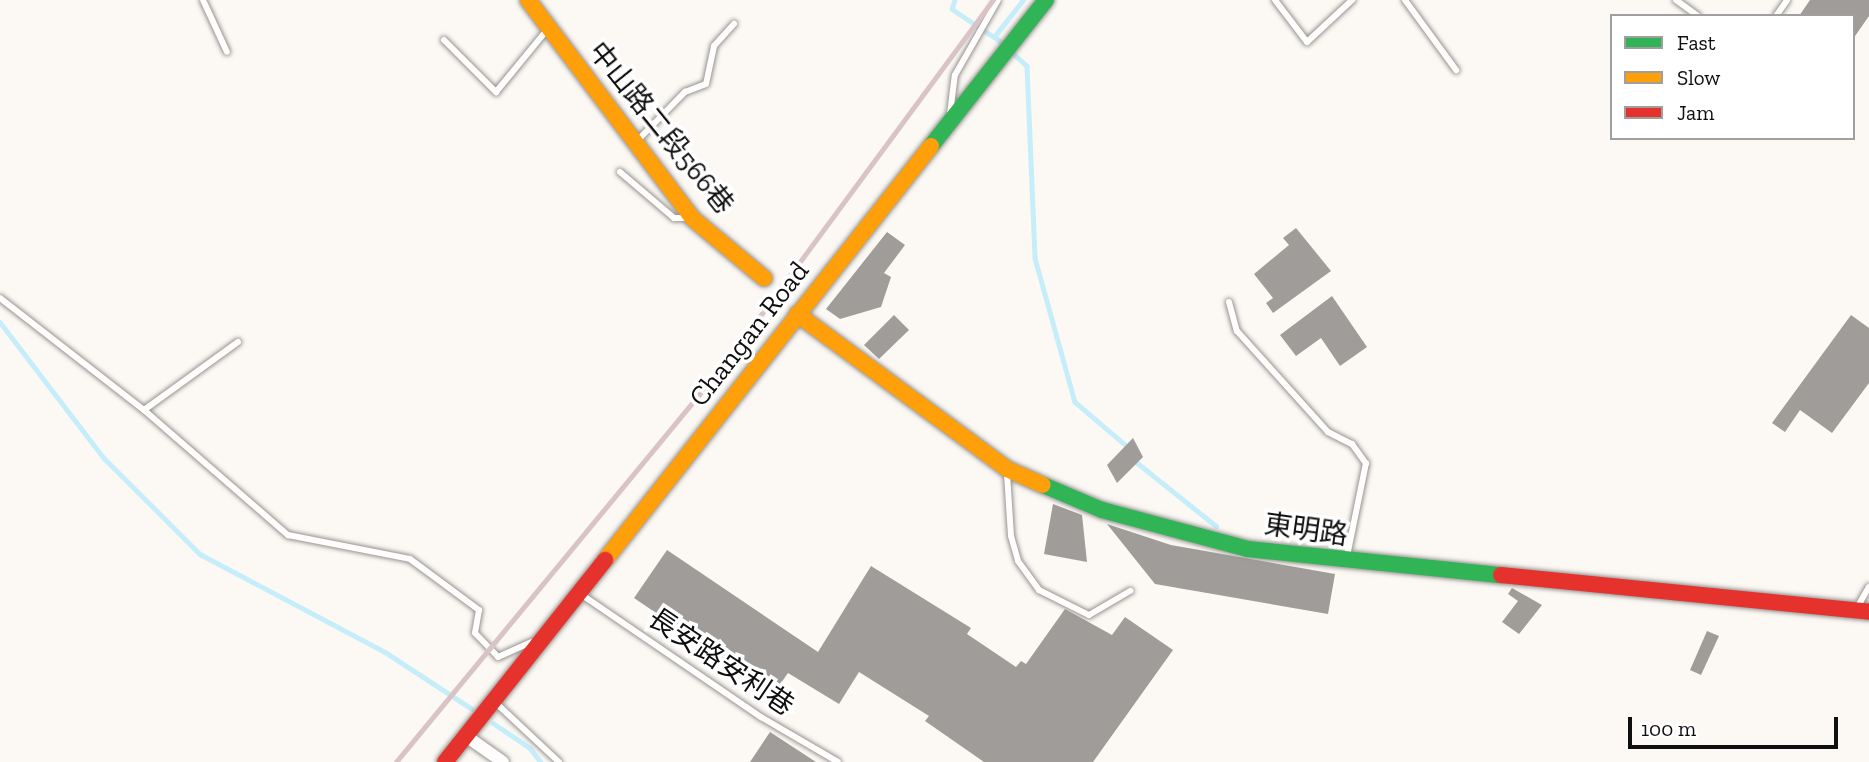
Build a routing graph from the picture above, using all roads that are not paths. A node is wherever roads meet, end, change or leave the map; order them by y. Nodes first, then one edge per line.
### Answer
1 (203, 0) edge
2 (528, 0) edge
3 (999, 0) edge
4 (1046, 0) edge
5 (1275, 0) edge
6 (1352, 0) edge
7 (1405, 0) edge
8 (1676, 0) edge
9 (1695, 14) edge
10 (734, 24) dead end
11 (549, 28) junction
12 (444, 40) dead end
13 (227, 52) dead end
14 (1456, 70) dead end
15 (949, 123) junction
16 (633, 145) junction
17 (620, 172) dead end
18 (692, 218) junction
19 (764, 278) dead end
20 (0, 298) edge
21 (1229, 302) dead end
22 (797, 314) junction
23 (238, 342) dead end
24 (144, 410) junction
25 (1007, 469) junction
26 (1346, 563) junction
27 (1869, 587) edge
28 (1130, 591) dead end
29 (582, 595) junction
30 (1862, 611) edge
31 (551, 633) junction
32 (494, 701) junction
33 (466, 736) junction
34 (445, 762) edge
35 (503, 762) edge
36 (559, 762) edge
37 (838, 762) edge

1 - 13 lane
2 - 11 street, 中山路二段566巷
3 - 15 lane
4 - 15 street, Changan Road
5 - 6 lane
7 - 14 lane
8 - 9 lane
10 - 16 lane
11 - 12 lane
11 - 16 street, 中山路二段566巷
15 - 22 street, Changan Road
16 - 18 street, 中山路二段566巷
17 - 18 lane
18 - 19 street, 中山路二段566巷
20 - 24 lane
21 - 26 lane
22 - 25 street, 東明路
22 - 29 street, Changan Road
23 - 24 lane
24 - 31 lane
25 - 26 street, 東明路
25 - 28 lane
26 - 30 street, 東明路
27 - 30 lane
29 - 31 street, Changan Road
29 - 37 lane, 長安路安利巷
31 - 32 street, Changan Road
32 - 33 street, Changan Road
32 - 36 lane
33 - 34 street, Changan Road
33 - 35 street

